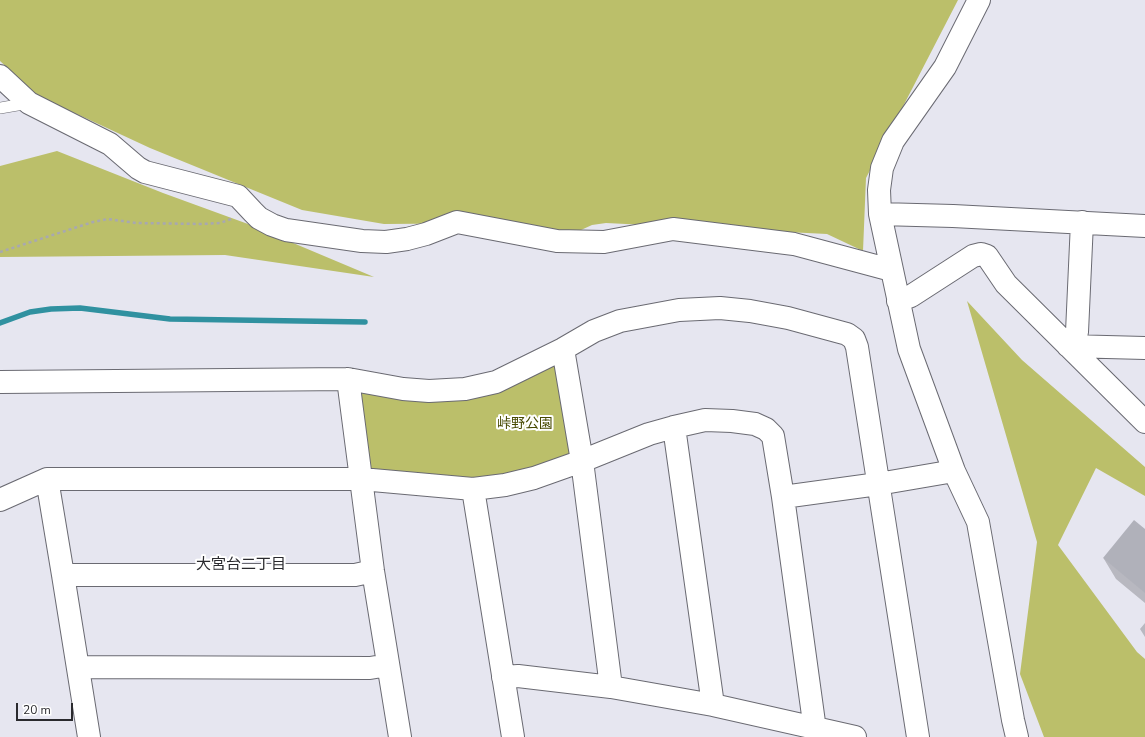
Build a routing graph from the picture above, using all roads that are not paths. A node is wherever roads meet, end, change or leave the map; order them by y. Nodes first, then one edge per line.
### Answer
1 (979, 0) edge
2 (0, 76) edge
3 (29, 103) junction
4 (0, 108) edge
5 (880, 214) junction
6 (1082, 222) junction
7 (1145, 226) edge
8 (891, 270) junction
9 (898, 301) junction
10 (1068, 346) junction
11 (1145, 348) edge
12 (563, 349) junction
13 (348, 379) junction
14 (0, 382) edge
15 (1145, 422) edge
16 (674, 427) junction
17 (582, 461) junction
18 (954, 471) junction
19 (47, 479) junction
20 (361, 479) junction
21 (878, 484) junction
22 (473, 489) junction
23 (783, 497) junction
24 (0, 500) edge
25 (373, 571) junction
26 (64, 575) junction
27 (388, 666) junction
28 (78, 667) junction
29 (503, 677) junction
30 (612, 687) junction
31 (713, 705) junction
32 (816, 732) edge
33 (89, 737) edge
34 (400, 737) edge
35 (512, 737) edge
36 (855, 737) edge
37 (918, 737) edge
38 (1017, 737) edge

1 - 5 street
2 - 3 street
3 - 4 lane
3 - 8 street
5 - 6 street
5 - 8 street
6 - 7 street
6 - 10 street
8 - 9 street
9 - 10 street
9 - 18 street
10 - 11 street
10 - 15 street
12 - 13 street
12 - 17 street
12 - 21 street
13 - 14 street
13 - 20 street
16 - 17 street
16 - 23 street
16 - 31 street
17 - 22 street
17 - 30 street
18 - 21 street
18 - 38 street
19 - 20 street
19 - 24 street
19 - 26 street
20 - 22 street
20 - 25 street
21 - 23 street
21 - 37 street
22 - 29 street
23 - 32 street
25 - 26 street
25 - 27 street
26 - 28 street
27 - 28 street
27 - 34 street
28 - 33 street
29 - 30 street
29 - 35 street
30 - 31 street
31 - 32 street
32 - 36 street

